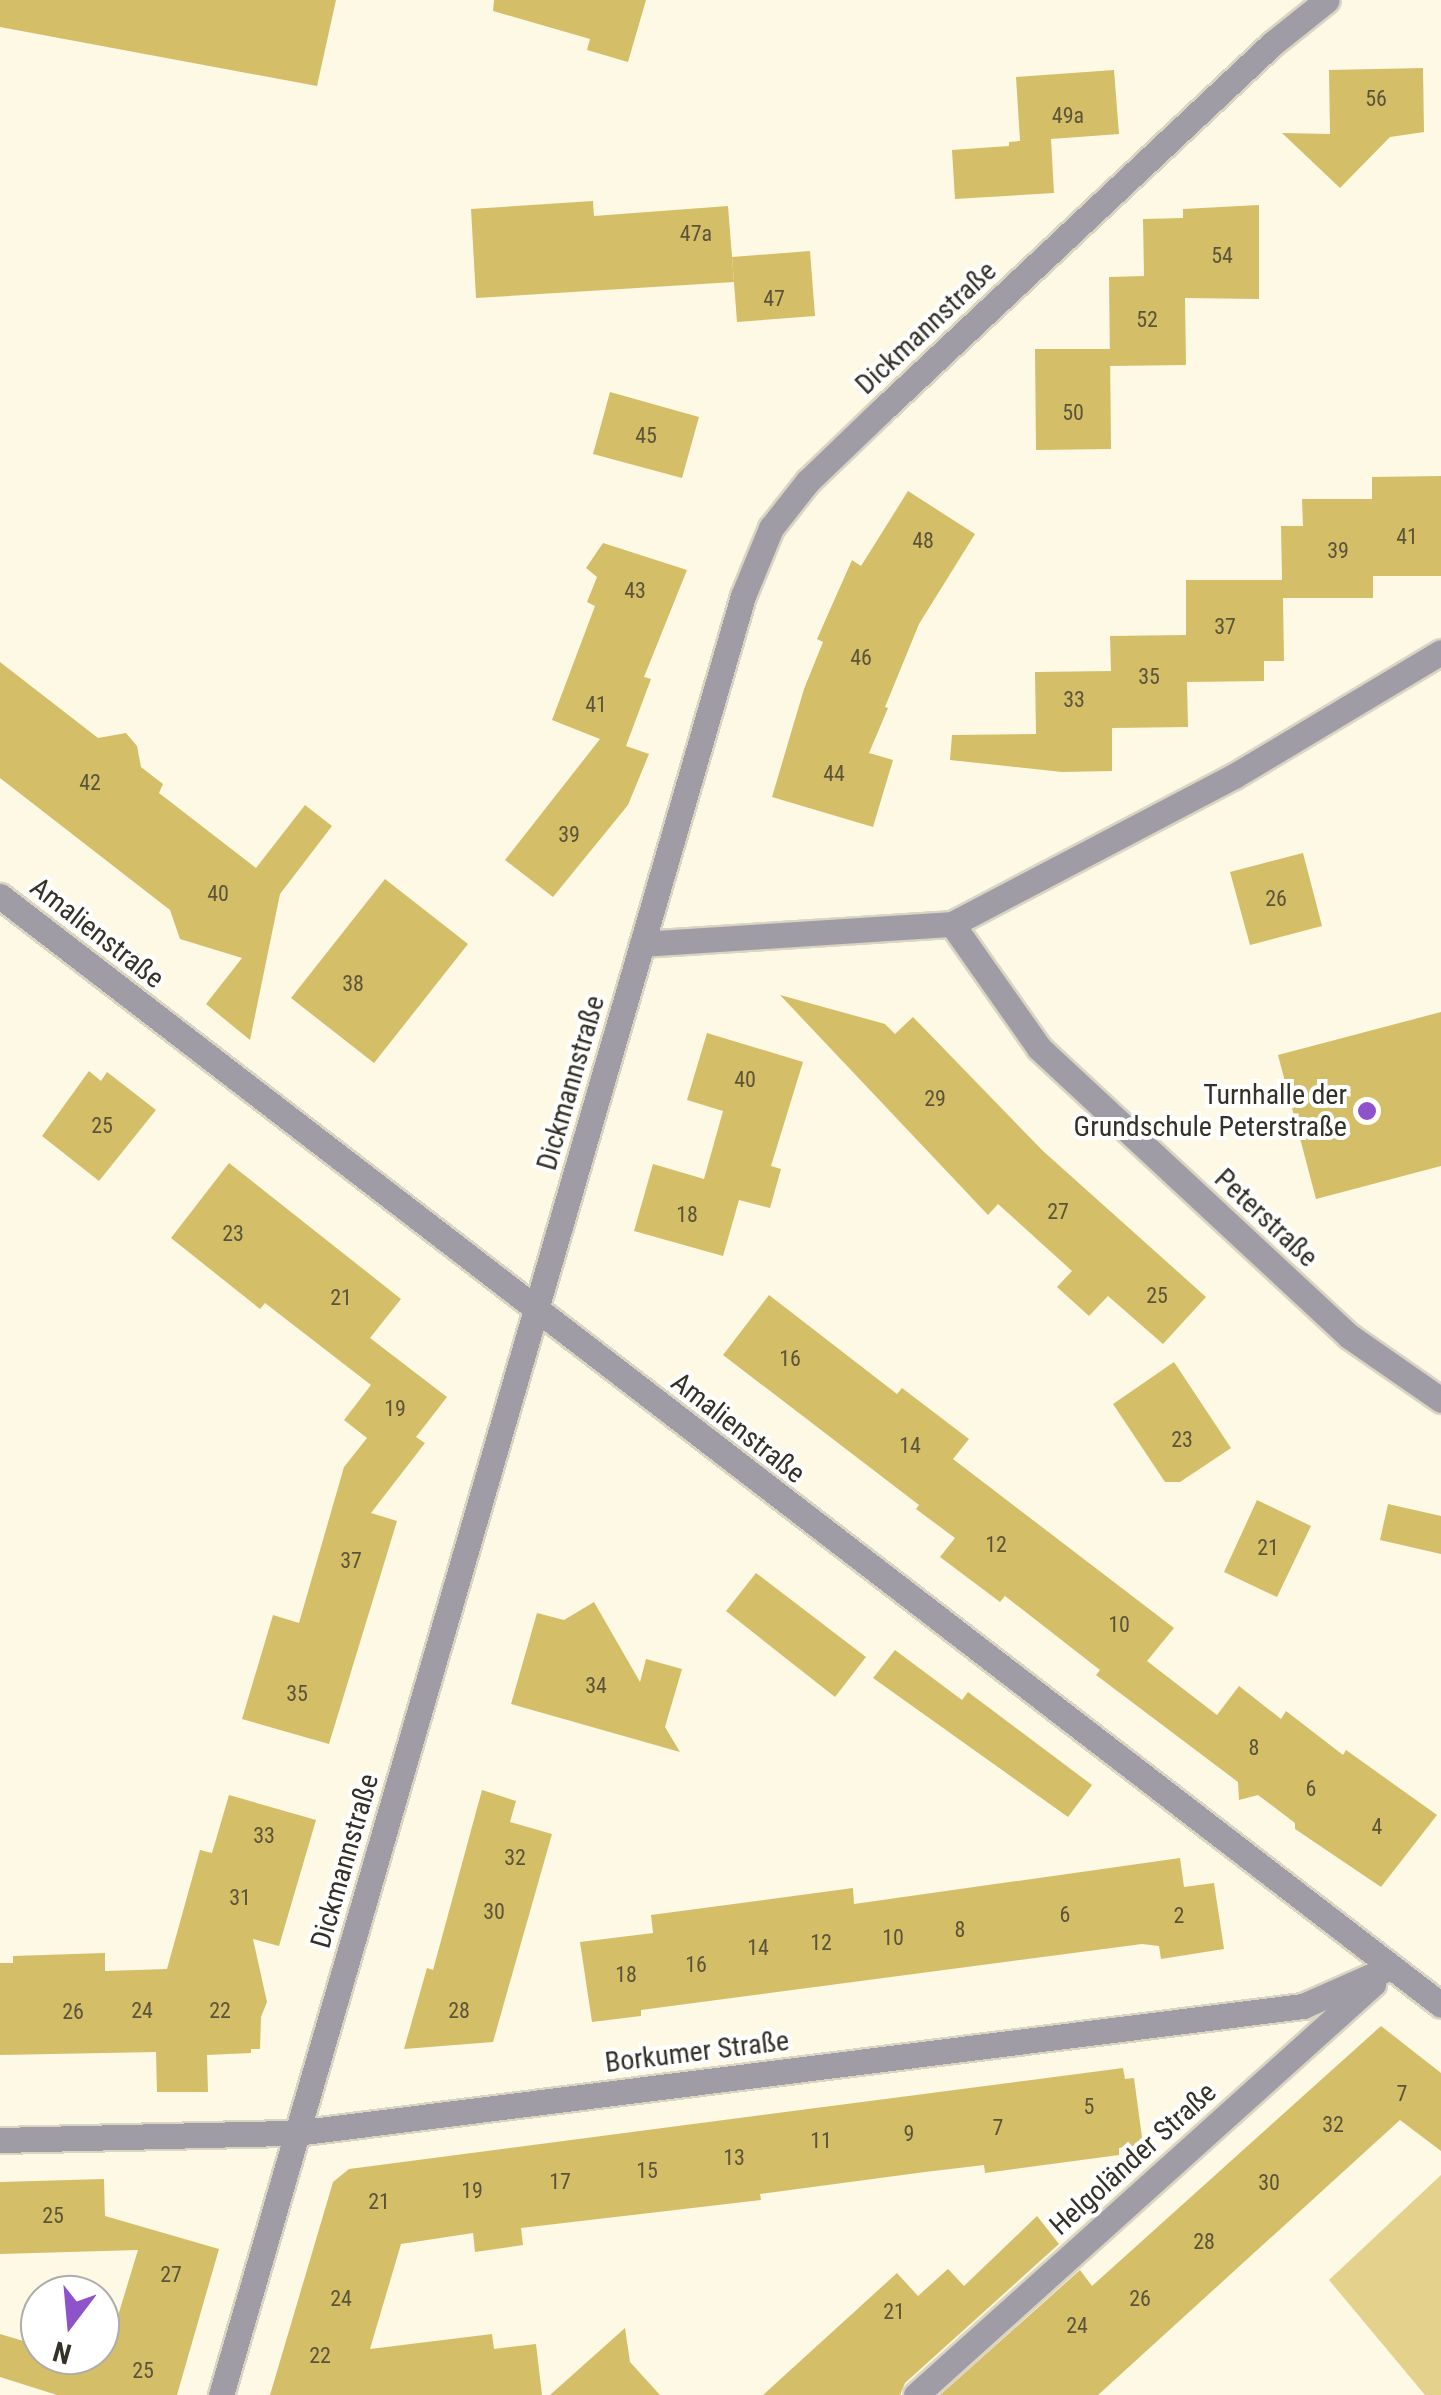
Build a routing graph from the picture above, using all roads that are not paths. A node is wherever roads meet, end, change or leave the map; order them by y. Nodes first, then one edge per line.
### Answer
1 (1328, 0) edge
2 (1441, 652) edge
3 (0, 896) edge
4 (952, 924) junction
5 (642, 944) junction
6 (537, 1311) junction
7 (1441, 1400) edge
8 (1391, 1967) junction
9 (1441, 2005) edge
10 (296, 2133) junction
11 (0, 2140) edge
12 (221, 2395) edge
13 (916, 2395) edge

1 - 5 street, Dickmannstraße
2 - 4 street
3 - 6 street, Amalienstraße
4 - 5 street
4 - 7 street, Peterstraße
5 - 6 street, Dickmannstraße
6 - 8 street, Amalienstraße
6 - 10 street, Dickmannstraße
8 - 9 street, Amalienstraße
8 - 10 street, Borkumer Straße
8 - 13 street, Helgoländer Straße
10 - 11 street, Borkumer Straße
10 - 12 street, Dickmannstraße

